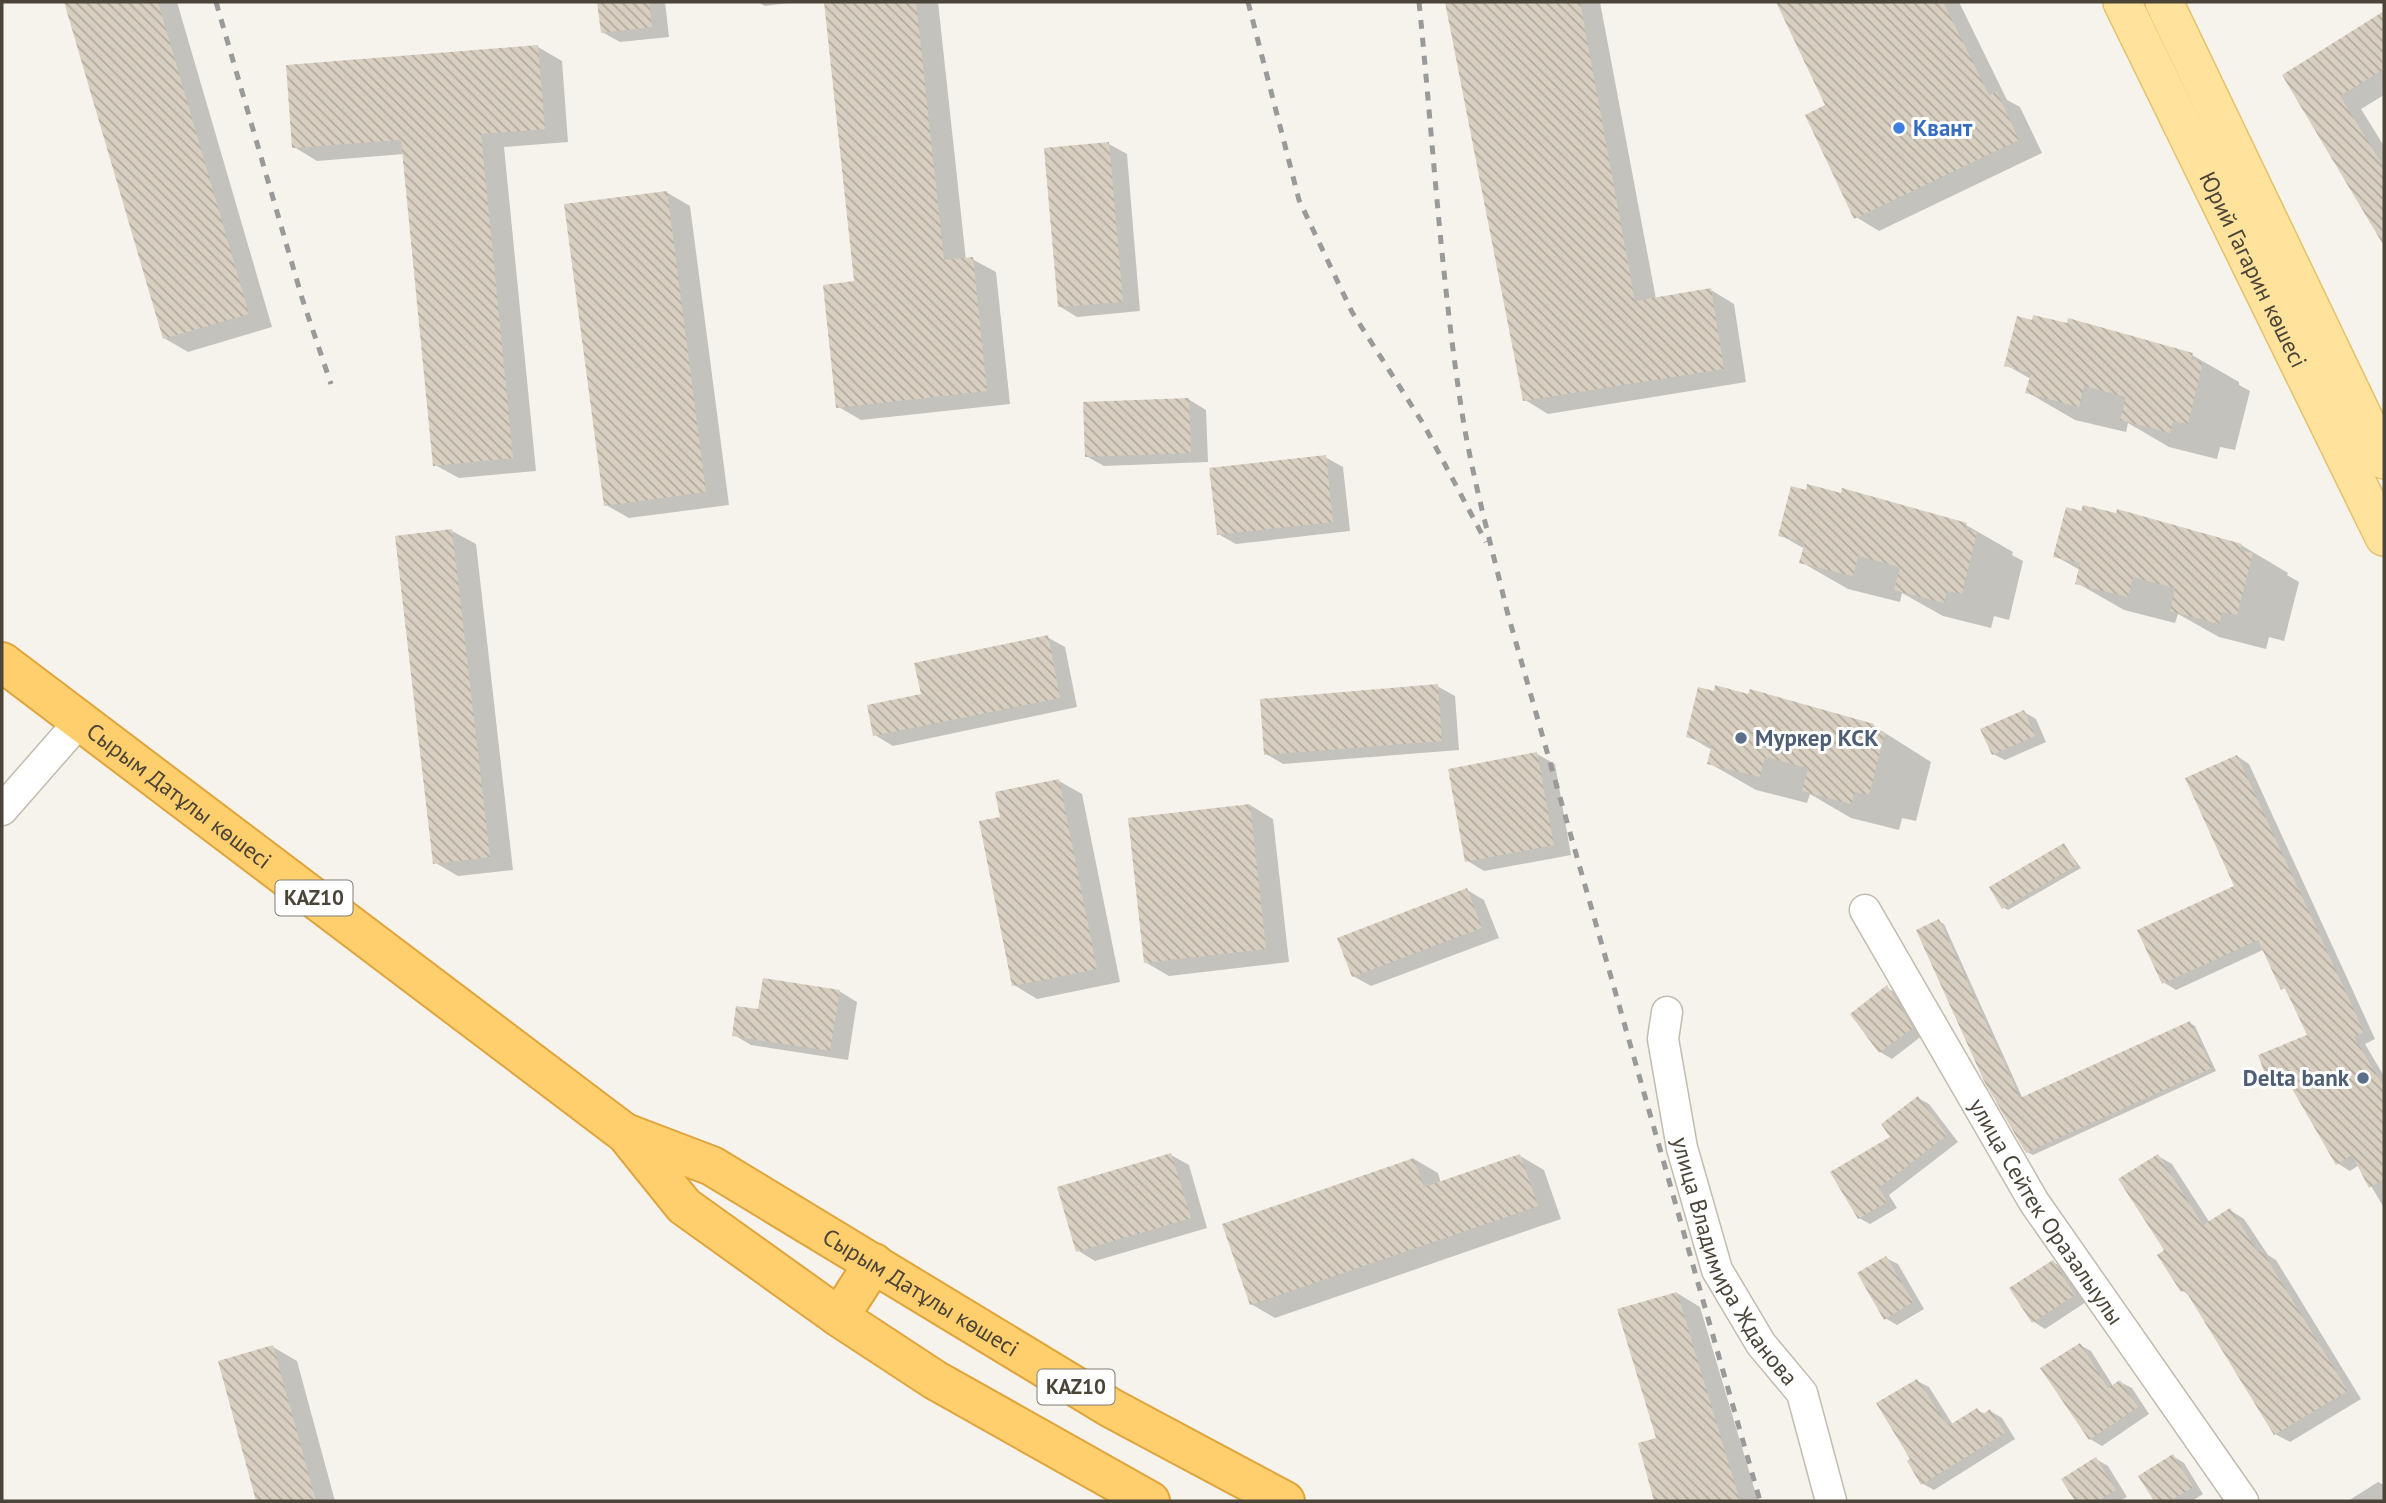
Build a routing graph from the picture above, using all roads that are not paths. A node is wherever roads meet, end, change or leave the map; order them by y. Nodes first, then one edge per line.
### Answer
1 (2122, 2) edge
2 (2164, 2) edge
3 (2384, 460) edge
4 (2384, 537) edge
5 (2, 662) edge
6 (80, 721) junction
7 (2, 810) edge
8 (1865, 910) dead end
9 (1667, 1012) dead end
10 (626, 1134) junction
11 (874, 1263) junction
12 (839, 1317) junction
13 (1150, 1501) edge
14 (1285, 1501) edge
15 (1831, 1501) edge
16 (2243, 1501) edge

1 - 4 main road, Юрий Гагарин көшесі
2 - 3 main road, Юрий Гагарин көшесі
5 - 6 highway, Сырым Датұлы көшесі / KAZ10
6 - 7 street
6 - 10 highway, Сырым Датұлы көшесі / KAZ10
8 - 16 street, улица Сейтек Оразалыулы
9 - 15 street, улица Владимира Жданова
10 - 11 highway, Сырым Датұлы көшесі / KAZ10
10 - 12 highway, Сырым Датұлы көшесі / KAZ10
11 - 12 highway
11 - 14 highway, Сырым Датұлы көшесі / KAZ10
12 - 13 highway, Сырым Датұлы көшесі / KAZ10

